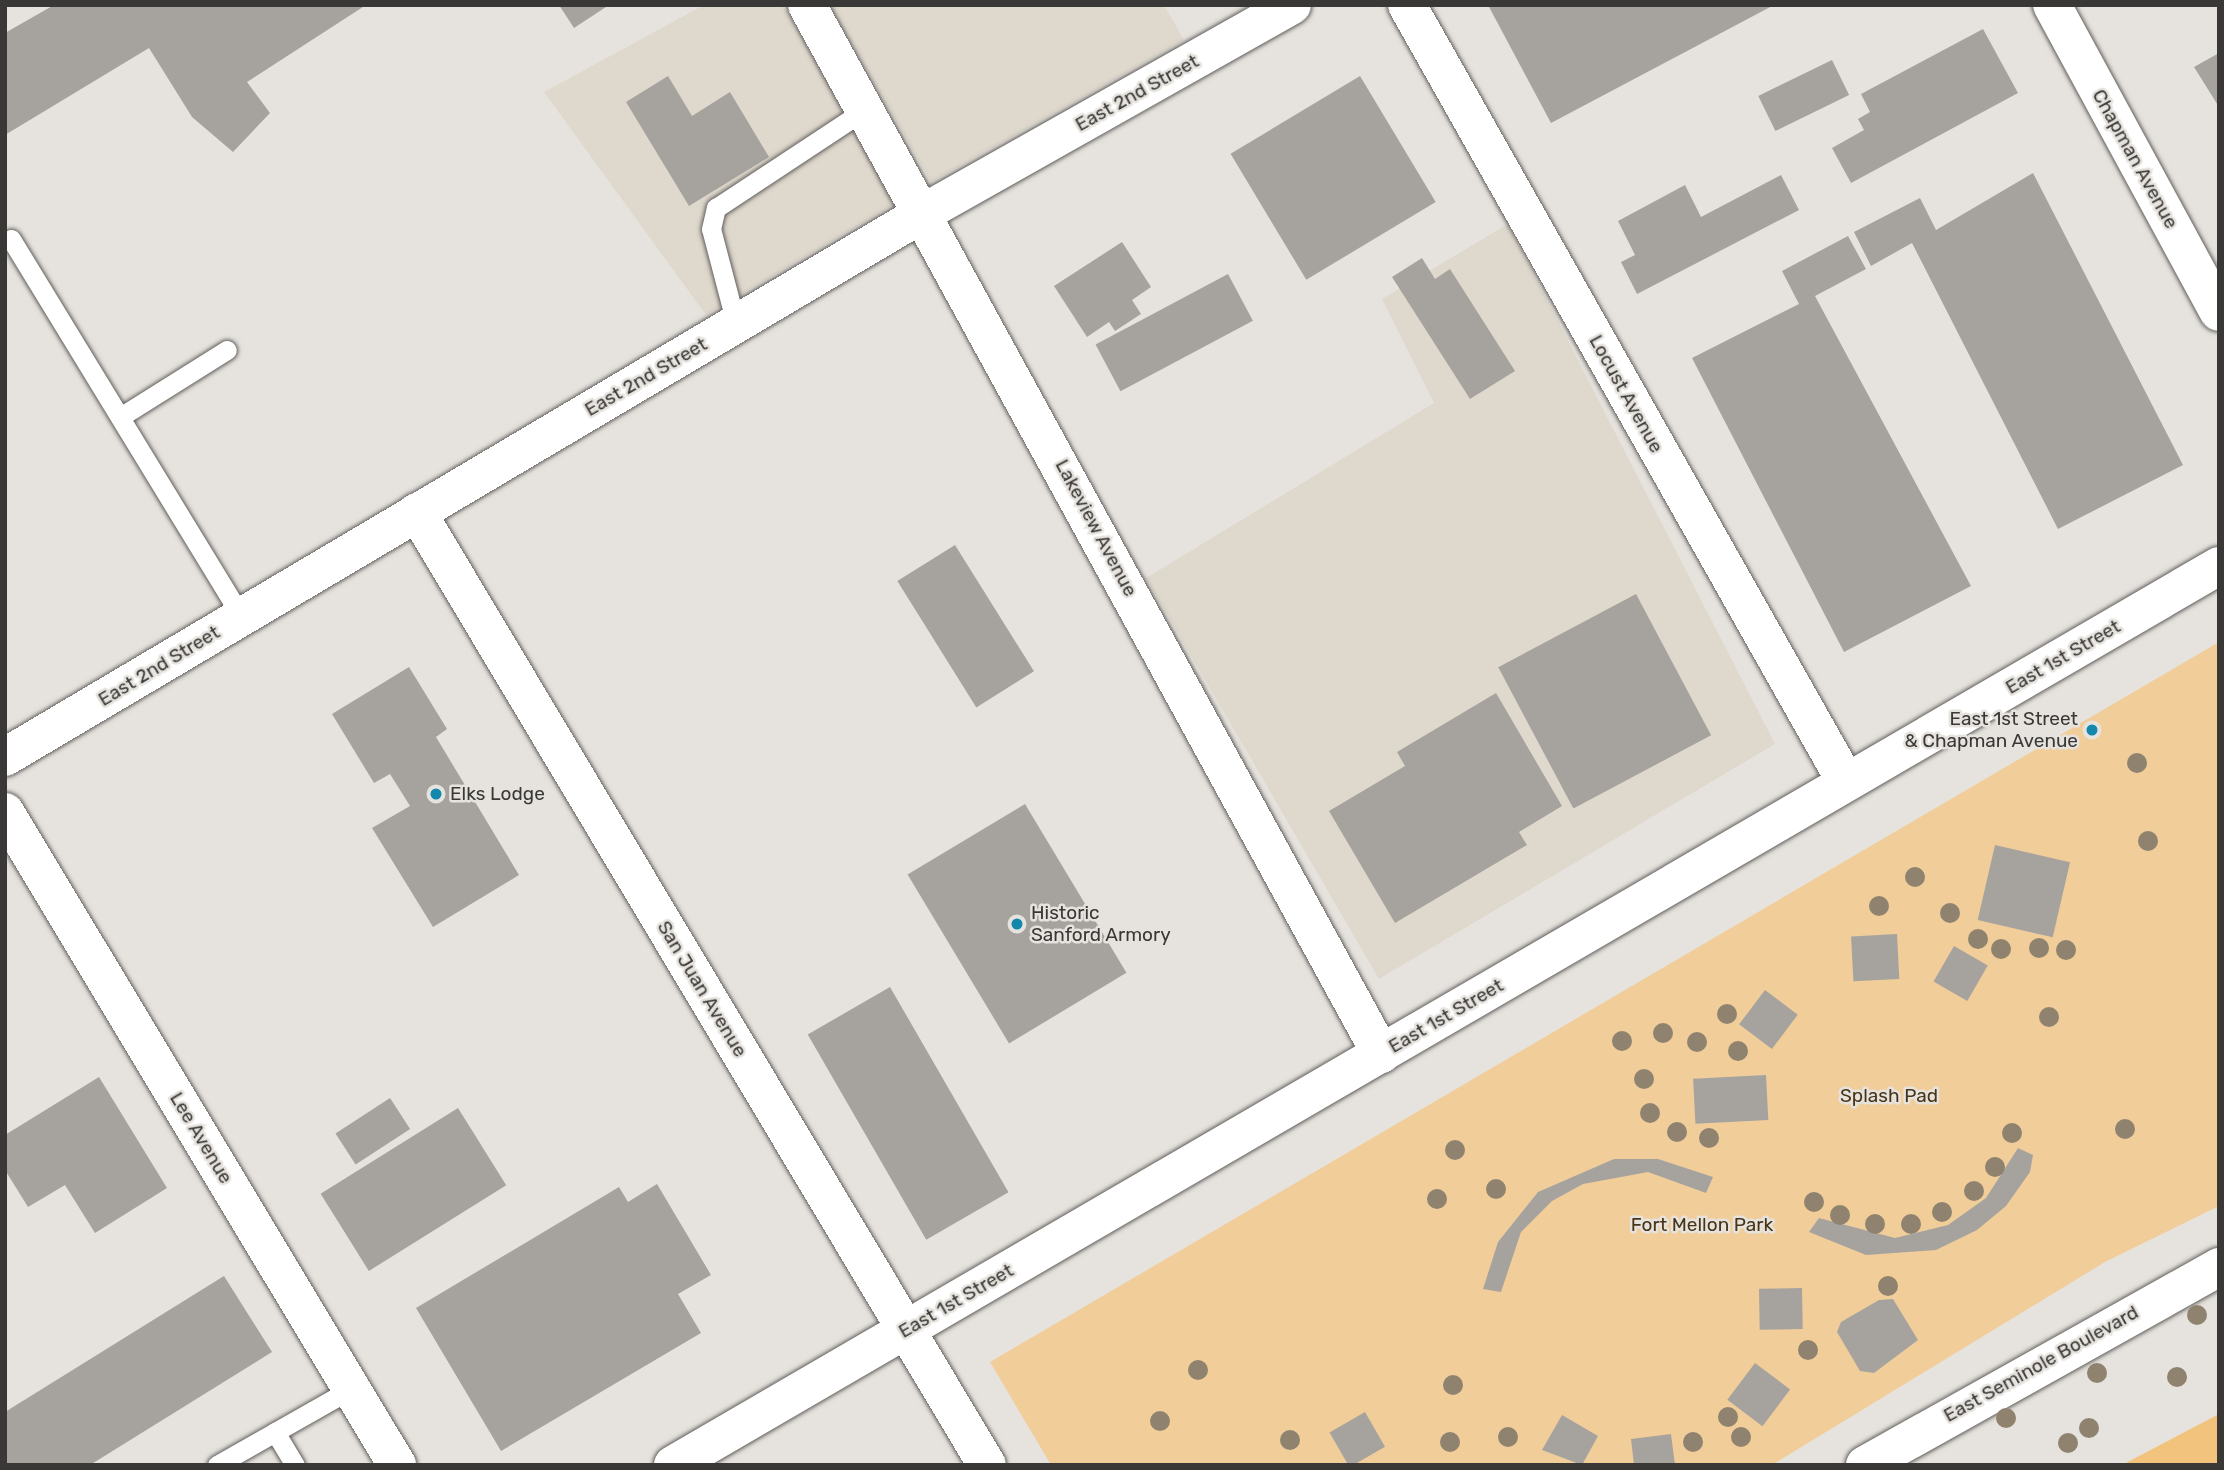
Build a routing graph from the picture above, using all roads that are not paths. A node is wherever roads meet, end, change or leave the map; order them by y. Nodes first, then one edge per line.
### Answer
1 (807, 5) edge
2 (1292, 5) edge
3 (1407, 5) edge
4 (2052, 5) edge
5 (866, 108) junction
6 (925, 212) junction
7 (10, 239) dead end
8 (2219, 312) edge
9 (736, 324) junction
10 (227, 350) dead end
11 (120, 417) junction
12 (417, 512) junction
13 (2219, 566) edge
14 (242, 617) junction
15 (5, 757) edge
16 (1846, 782) junction
17 (5, 812) edge
18 (1381, 1054) junction
19 (2219, 1267) edge
20 (906, 1331) junction
21 (351, 1389) junction
22 (275, 1432) junction
23 (217, 1465) edge
24 (295, 1465) edge
25 (397, 1465) edge
26 (673, 1465) edge
27 (987, 1465) edge
28 (1865, 1465) edge

1 - 5 street, Lakeview Avenue
2 - 6 street, East 2nd Street
3 - 16 street, Locust Avenue
4 - 8 street, Chapman Avenue
5 - 6 street, Lakeview Avenue
5 - 9 lane
6 - 9 street, East 2nd Street
6 - 18 street, Lakeview Avenue
7 - 11 lane
9 - 12 street, East 2nd Street
10 - 11 lane
11 - 14 lane
12 - 14 street, East 2nd Street
12 - 20 street, San Juan Avenue
13 - 16 street, East 1st Street
14 - 15 street, East 2nd Street
16 - 18 street, East 1st Street
17 - 21 street, Lee Avenue
18 - 20 street, East 1st Street
19 - 28 street, East Seminole Boulevard
20 - 26 street, East 1st Street
20 - 27 street, San Juan Avenue
21 - 22 lane
21 - 25 street, Lee Avenue
22 - 23 lane
22 - 24 lane

